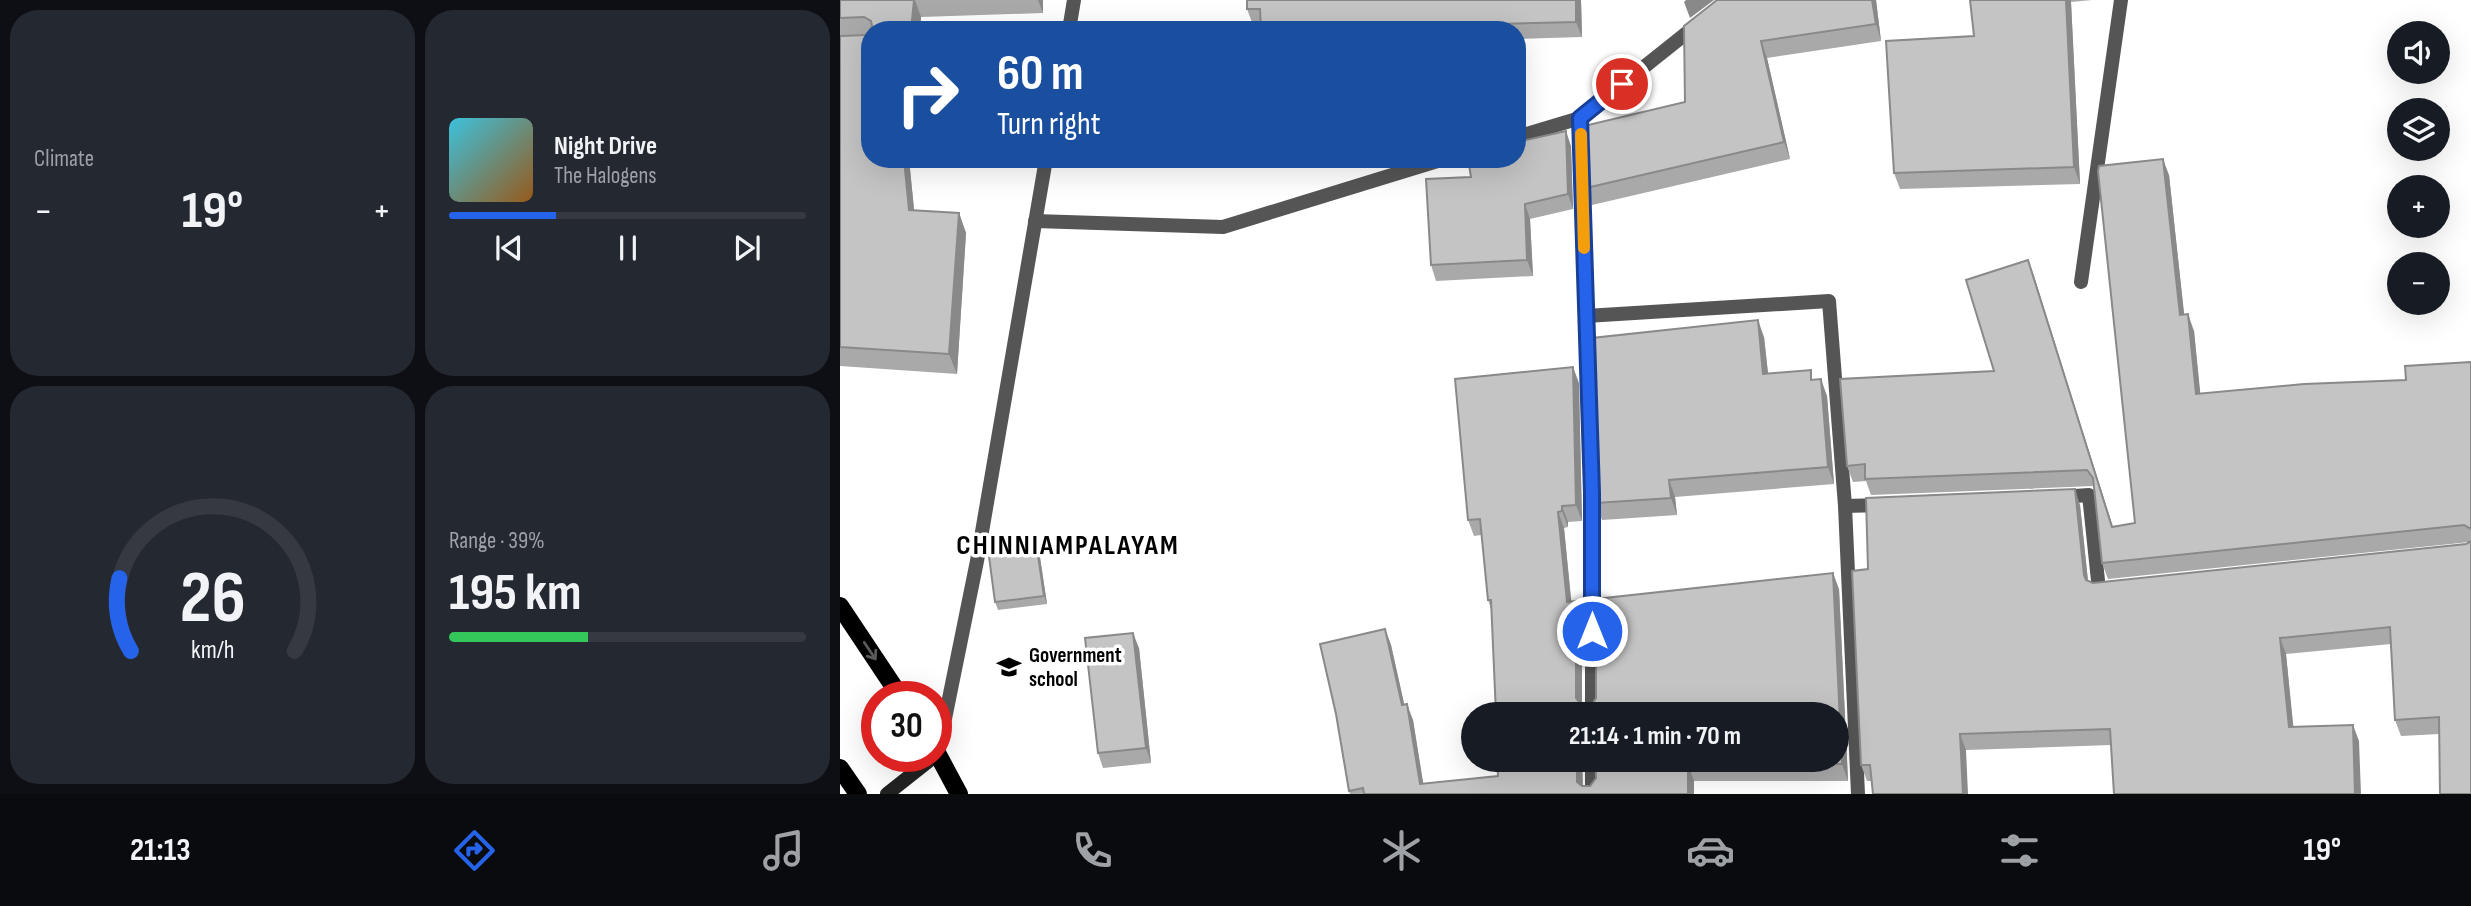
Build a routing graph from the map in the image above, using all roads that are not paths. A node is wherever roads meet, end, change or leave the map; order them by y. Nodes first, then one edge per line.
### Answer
1 (1074, 0) edge
2 (1728, 0) edge
3 (2121, 0) edge
4 (1070, 21) edge
5 (1580, 118) junction
6 (1526, 134) edge
7 (1044, 168) edge
8 (1415, 168) edge
9 (1035, 221) junction
10 (2081, 282) dead end
11 (1586, 316) junction
12 (2049, 497) edge
13 (1900, 504) edge
14 (1845, 506) junction
15 (2126, 587) edge
16 (840, 606) edge
17 (890, 681) edge
18 (952, 681) edge
19 (1592, 702) edge
20 (840, 768) edge
21 (914, 772) edge
22 (947, 772) edge
23 (1592, 772) edge
24 (858, 794) edge
25 (887, 794) edge
26 (960, 794) edge
27 (1592, 794) edge
28 (1858, 794) edge

1 - 4 street
2 - 5 street
3 - 10 street
5 - 6 street
5 - 11 street
7 - 9 street
8 - 9 street
9 - 18 street
11 - 14 street
11 - 19 street
12 - 15 street
13 - 14 street
14 - 28 street
16 -> 17 main road
20 - 24 main road
21 - 25 main road
22 - 26 main road
23 - 27 street

